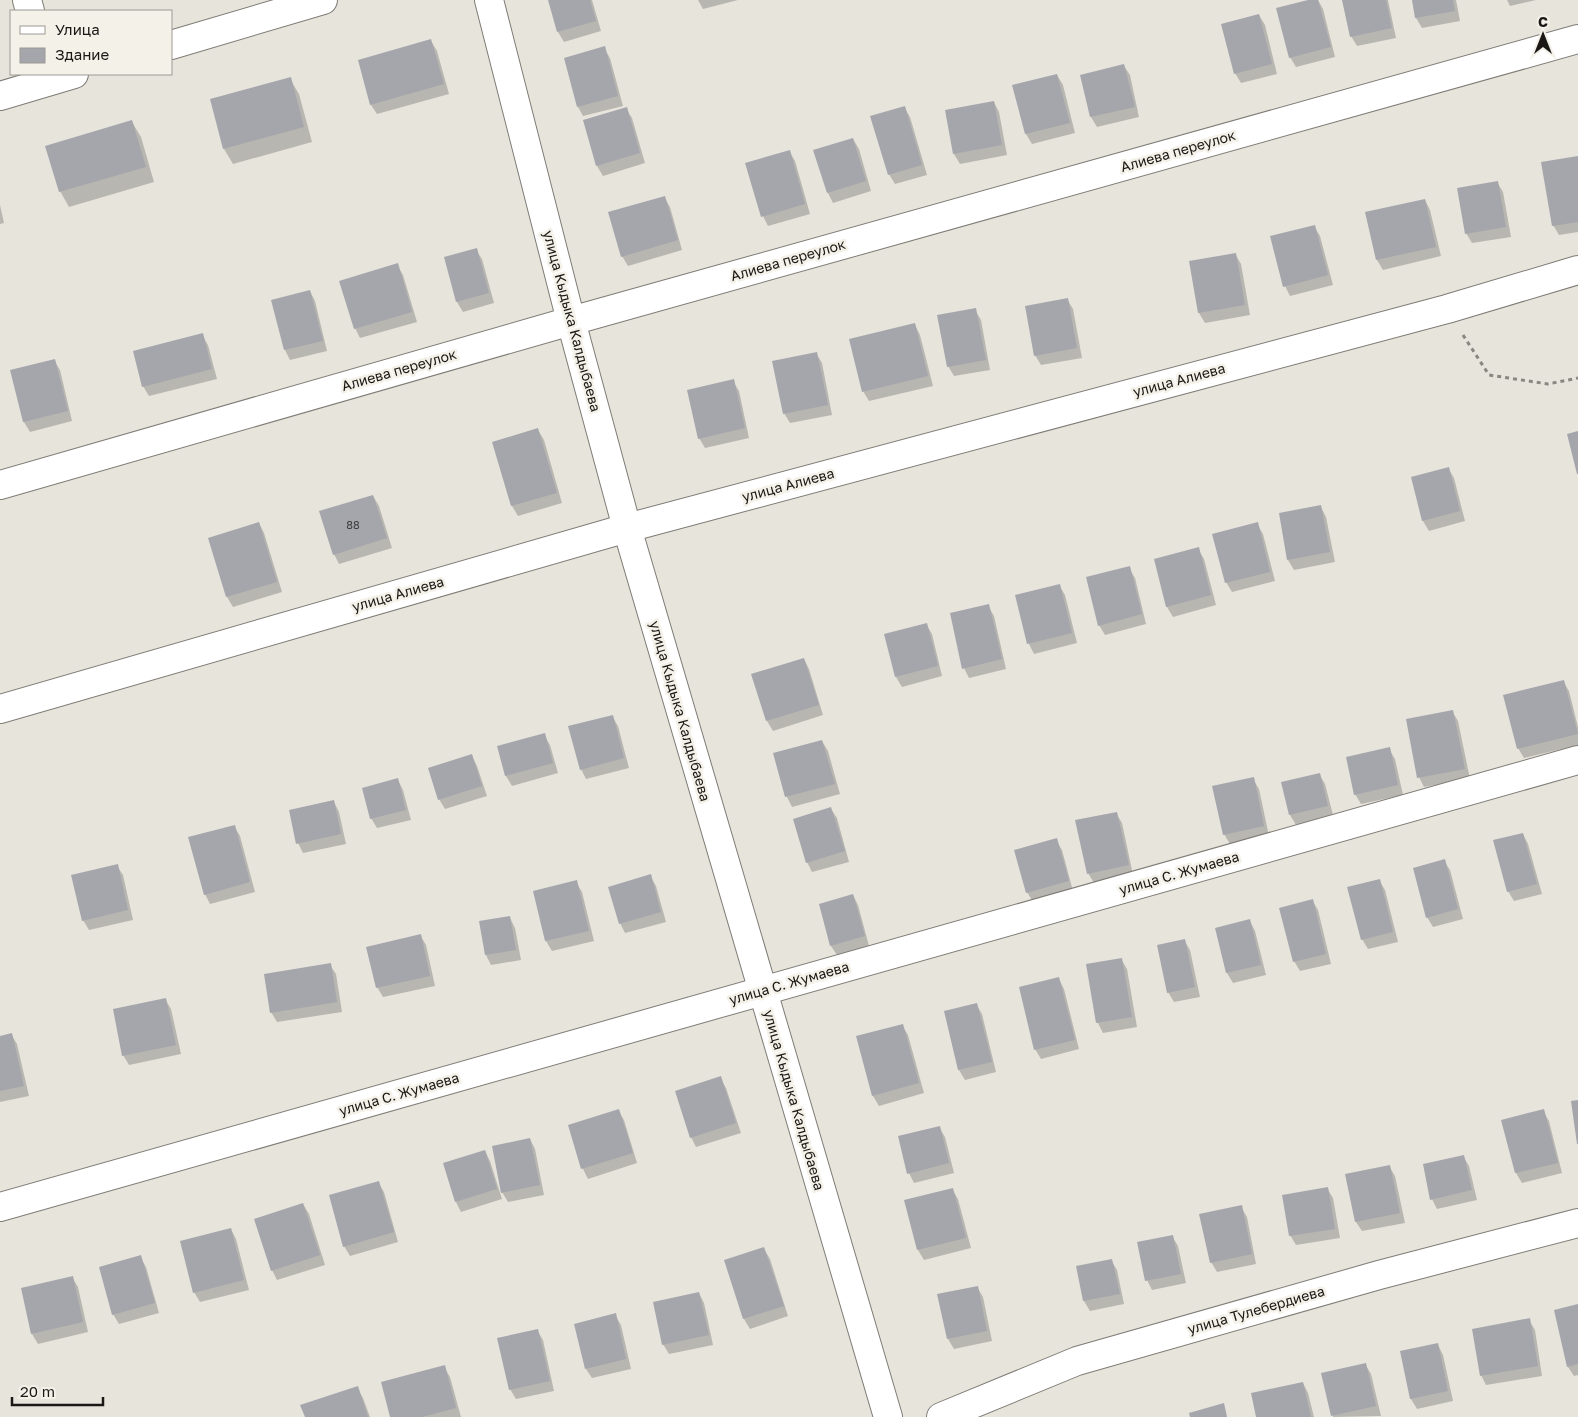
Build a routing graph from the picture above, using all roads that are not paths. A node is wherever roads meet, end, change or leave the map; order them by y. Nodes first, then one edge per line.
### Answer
1 (323, 0) edge
2 (489, 0) edge
3 (1578, 39) edge
4 (172, 45) edge
5 (58, 76) edge
6 (0, 96) edge
7 (1578, 270) edge
8 (571, 321) junction
9 (0, 485) edge
10 (627, 528) junction
11 (0, 709) edge
12 (1578, 760) edge
13 (762, 991) junction
14 (0, 1207) edge
15 (1578, 1223) edge
16 (888, 1417) edge
17 (941, 1417) edge

1 - 4 street
2 - 8 street, улица Кыдыка Калдыбаева
3 - 8 street, Алиева переулок
5 - 6 street
7 - 10 street, улица Алиева
8 - 9 street, Алиева переулок
8 - 10 street, улица Кыдыка Калдыбаева
10 - 11 street, улица Алиева
10 - 13 street, улица Кыдыка Калдыбаева
12 - 13 street, улица С. Жумаева
13 - 14 street, улица С. Жумаева
13 - 16 street, улица Кыдыка Калдыбаева
15 - 17 street, улица Тулебердиева

